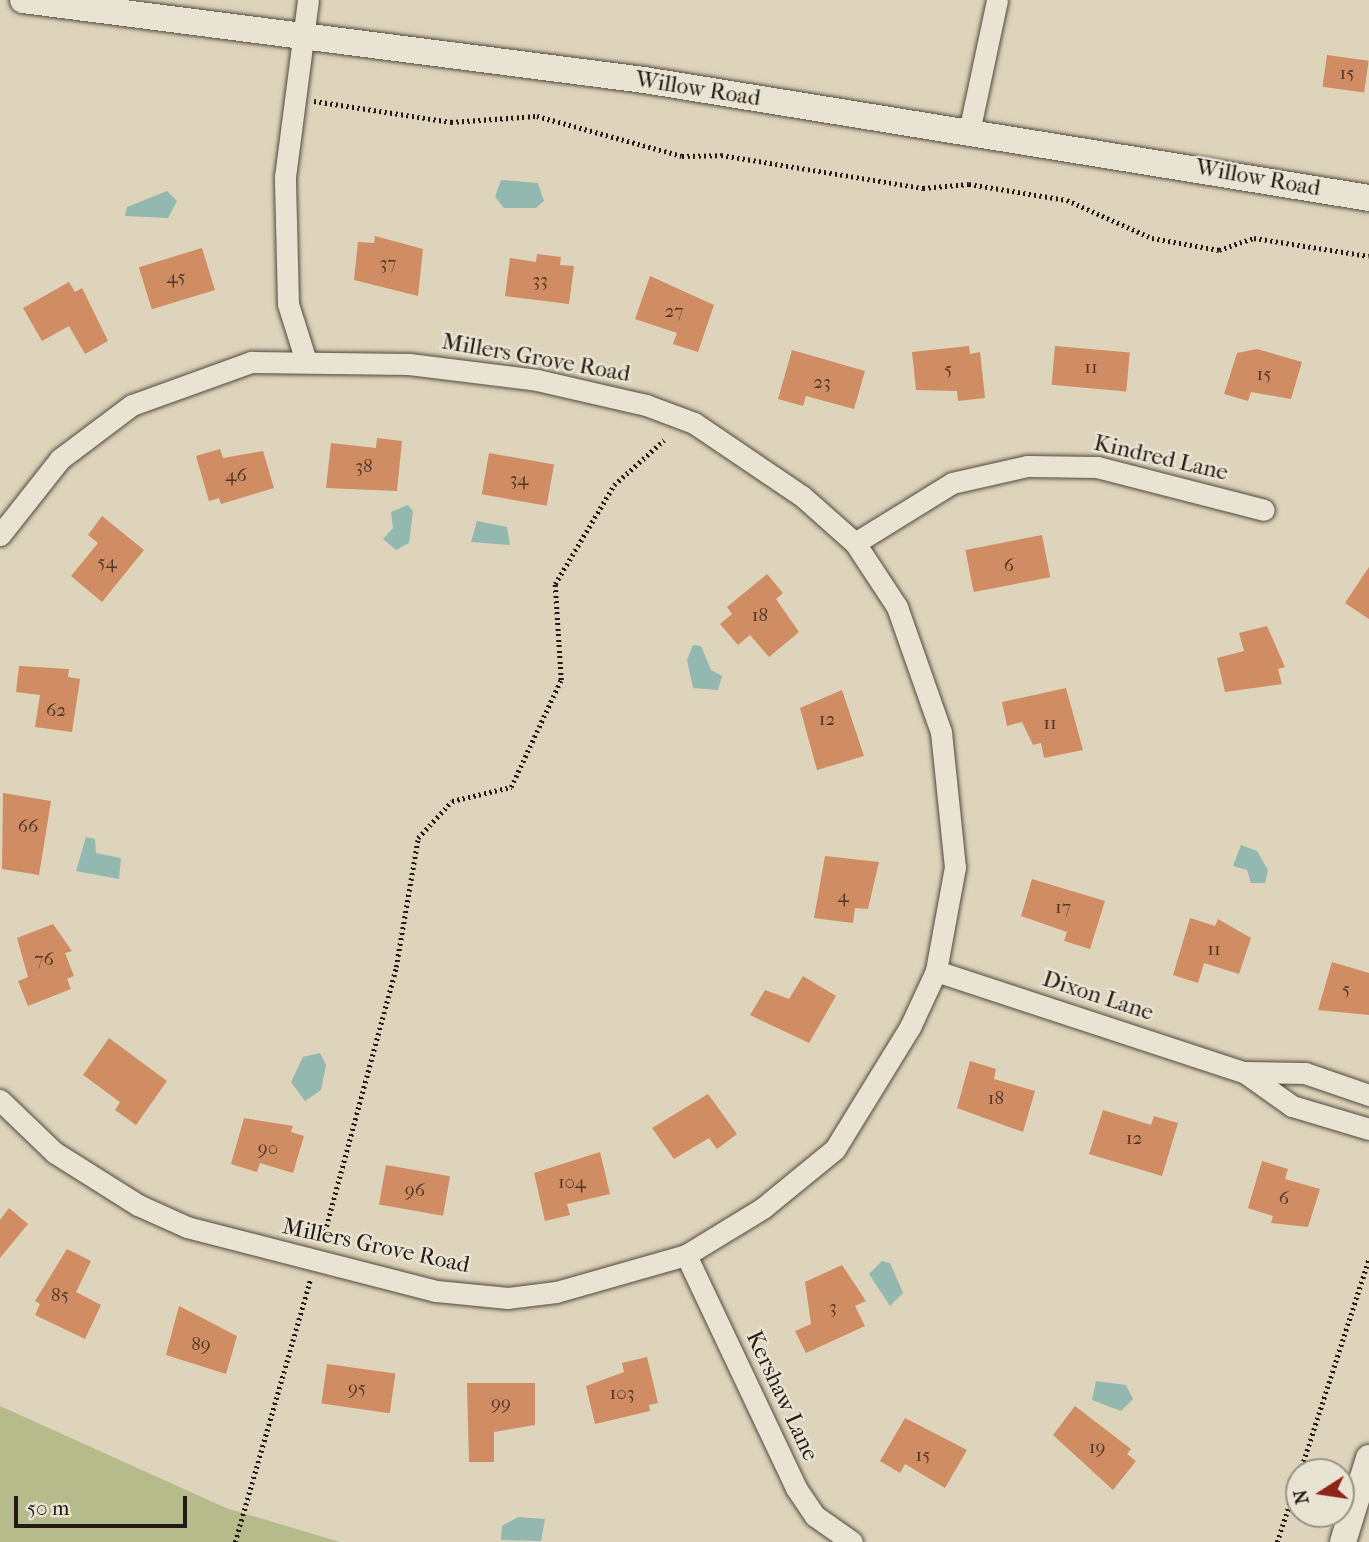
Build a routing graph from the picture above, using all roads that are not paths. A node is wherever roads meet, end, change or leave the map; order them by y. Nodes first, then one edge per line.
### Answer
1 (23, 0) edge
2 (308, 0) edge
3 (997, 0) edge
4 (302, 34) junction
5 (969, 132) junction
6 (1369, 198) edge
7 (305, 358) junction
8 (1264, 510) dead end
9 (0, 535) edge
10 (855, 543) junction
11 (936, 971) junction
12 (1244, 1072) junction
13 (1369, 1095) edge
14 (0, 1100) edge
15 (1369, 1129) edge
16 (686, 1255) junction
17 (1369, 1458) edge
18 (852, 1542) edge
19 (1343, 1542) edge

1 - 4 street, Willow Road
2 - 4 street
3 - 5 street
4 - 5 street, Willow Road
4 - 7 street
5 - 6 street, Willow Road
7 - 9 street, Millers Grove Road
7 - 10 street, Millers Grove Road
8 - 10 street, Kindred Lane
10 - 11 street, Millers Grove Road
11 - 12 street, Dixon Lane
11 - 16 street, Millers Grove Road
12 - 13 street, Dixon Lane
12 - 15 street, Dixon Lane
14 - 16 street, Millers Grove Road
16 - 18 street, Kershaw Lane
17 - 19 street

